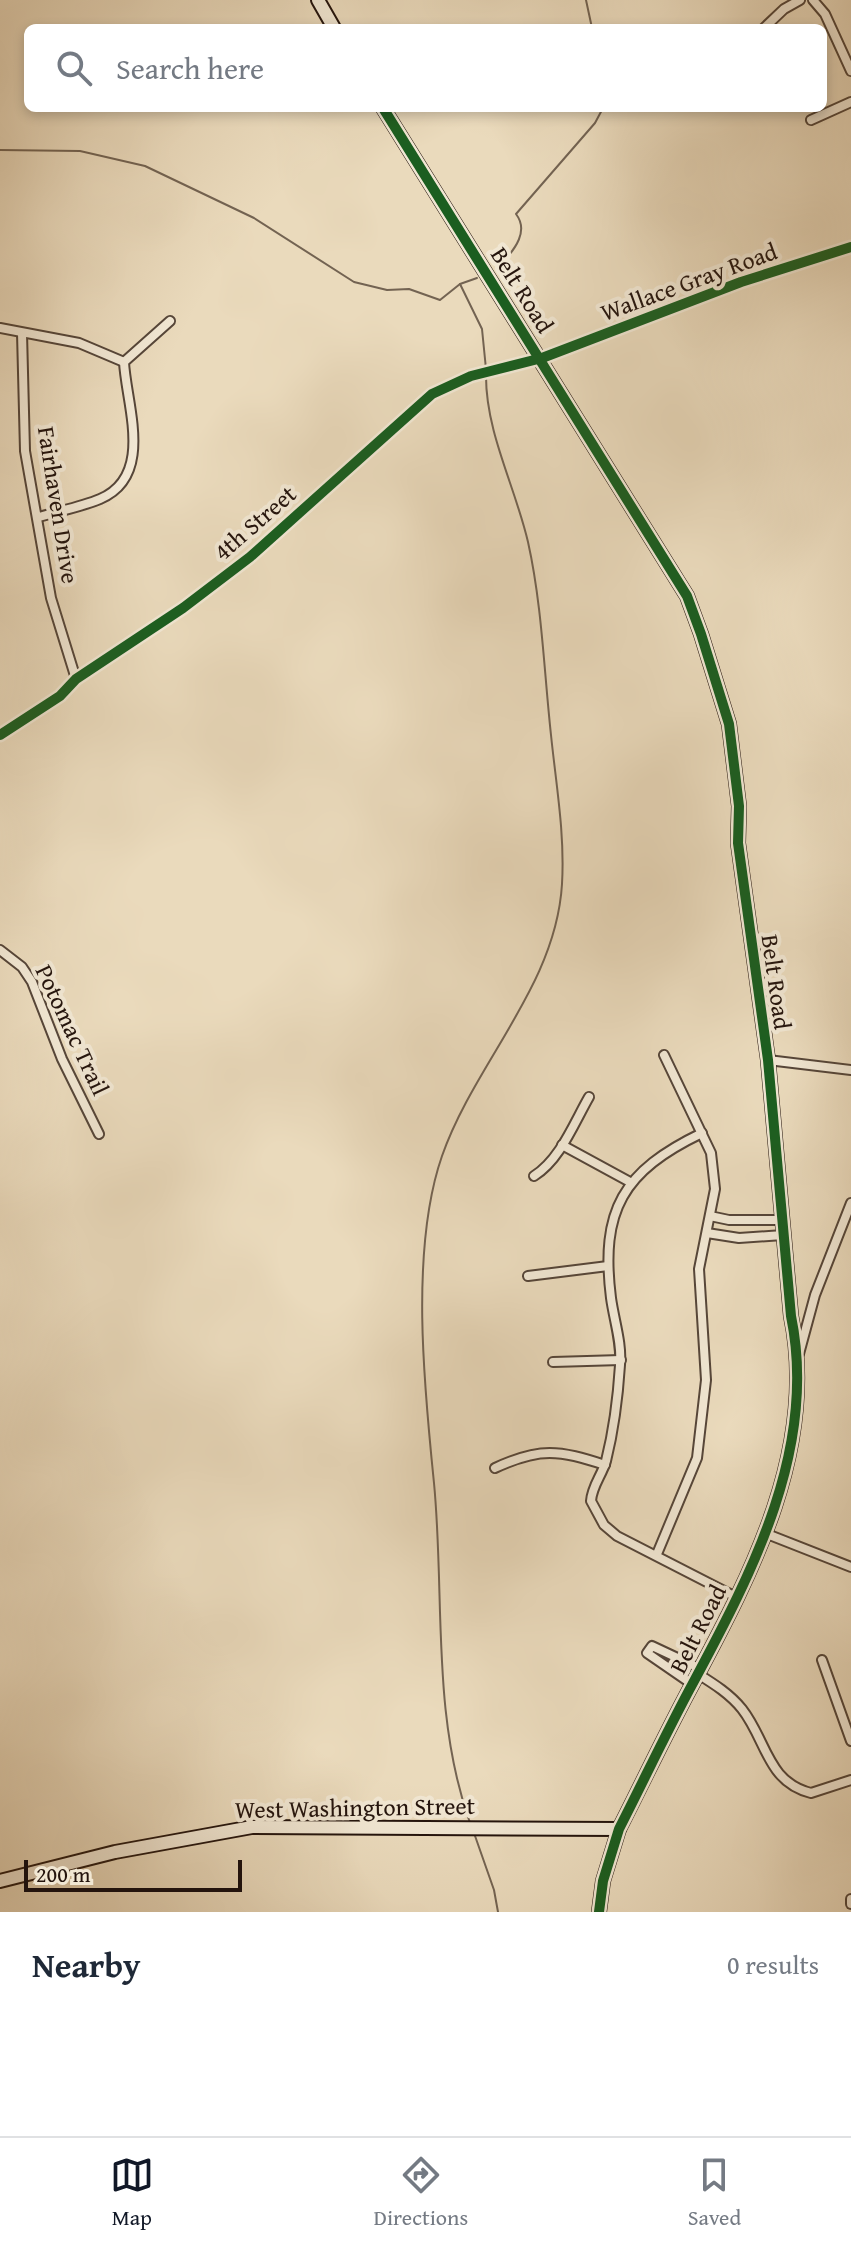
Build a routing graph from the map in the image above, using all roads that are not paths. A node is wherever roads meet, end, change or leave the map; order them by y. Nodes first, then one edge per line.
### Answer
1 (318, 0) edge
2 (800, 0) edge
3 (813, 0) edge
4 (332, 24) edge
5 (768, 24) edge
6 (851, 71) edge
7 (851, 102) edge
8 (386, 112) edge
9 (811, 120) dead end
10 (851, 247) edge
11 (170, 321) dead end
12 (0, 328) edge
13 (22, 333) junction
14 (542, 358) junction
15 (124, 362) junction
16 (39, 517) junction
17 (76, 679) junction
18 (0, 735) edge
19 (0, 950) edge
20 (664, 1055) dead end
21 (768, 1060) junction
22 (851, 1070) edge
23 (589, 1097) dead end
24 (702, 1133) junction
25 (99, 1134) dead end
26 (562, 1145) junction
27 (534, 1176) dead end
28 (630, 1182) junction
29 (851, 1203) edge
30 (710, 1216) junction
31 (781, 1220) junction
32 (707, 1233) junction
33 (783, 1235) junction
34 (608, 1266) junction
35 (528, 1276) dead end
36 (799, 1354) junction
37 (621, 1360) junction
38 (553, 1362) dead end
39 (605, 1465) junction
40 (495, 1468) dead end
41 (767, 1534) junction
42 (657, 1554) junction
43 (851, 1567) edge
44 (736, 1597) junction
45 (822, 1660) dead end
46 (697, 1676) junction
47 (851, 1741) edge
48 (851, 1780) edge
49 (619, 1829) junction
50 (0, 1881) edge
51 (599, 1912) edge

1 - 4 street
2 - 5 street
3 - 6 street
7 - 9 street
8 - 14 street, Belt Road
10 - 14 street, Wallace Gray Road
11 - 15 street
12 - 13 street
13 - 15 street
13 - 16 street, Fairhaven Drive
14 - 17 street, 4th Street
14 - 21 street, Belt Road
15 - 16 street
16 - 17 street, Fairhaven Drive
17 - 18 street, 4th Street
19 - 25 street, Potomac Trail
20 - 24 street
21 - 22 street
21 - 31 street, Belt Road
23 - 26 street
24 - 28 street
24 - 30 street
26 - 27 street
26 - 28 street
28 - 34 street
29 - 36 street
30 - 31 street
30 - 32 street
31 - 33 street, Belt Road
32 - 33 street
32 - 42 street
33 - 36 street, Belt Road
34 - 35 street
34 - 37 street
36 - 41 street, Belt Road
37 - 38 street
37 - 39 street
39 - 40 street
39 - 42 street
41 - 43 street
41 - 44 street, Belt Road
42 - 44 street
44 - 46 street, Belt Road
45 - 47 street
46 - 46 street
46 - 48 street
46 - 49 street, Belt Road
49 - 50 street, West Washington Street
49 - 51 street, Belt Road

